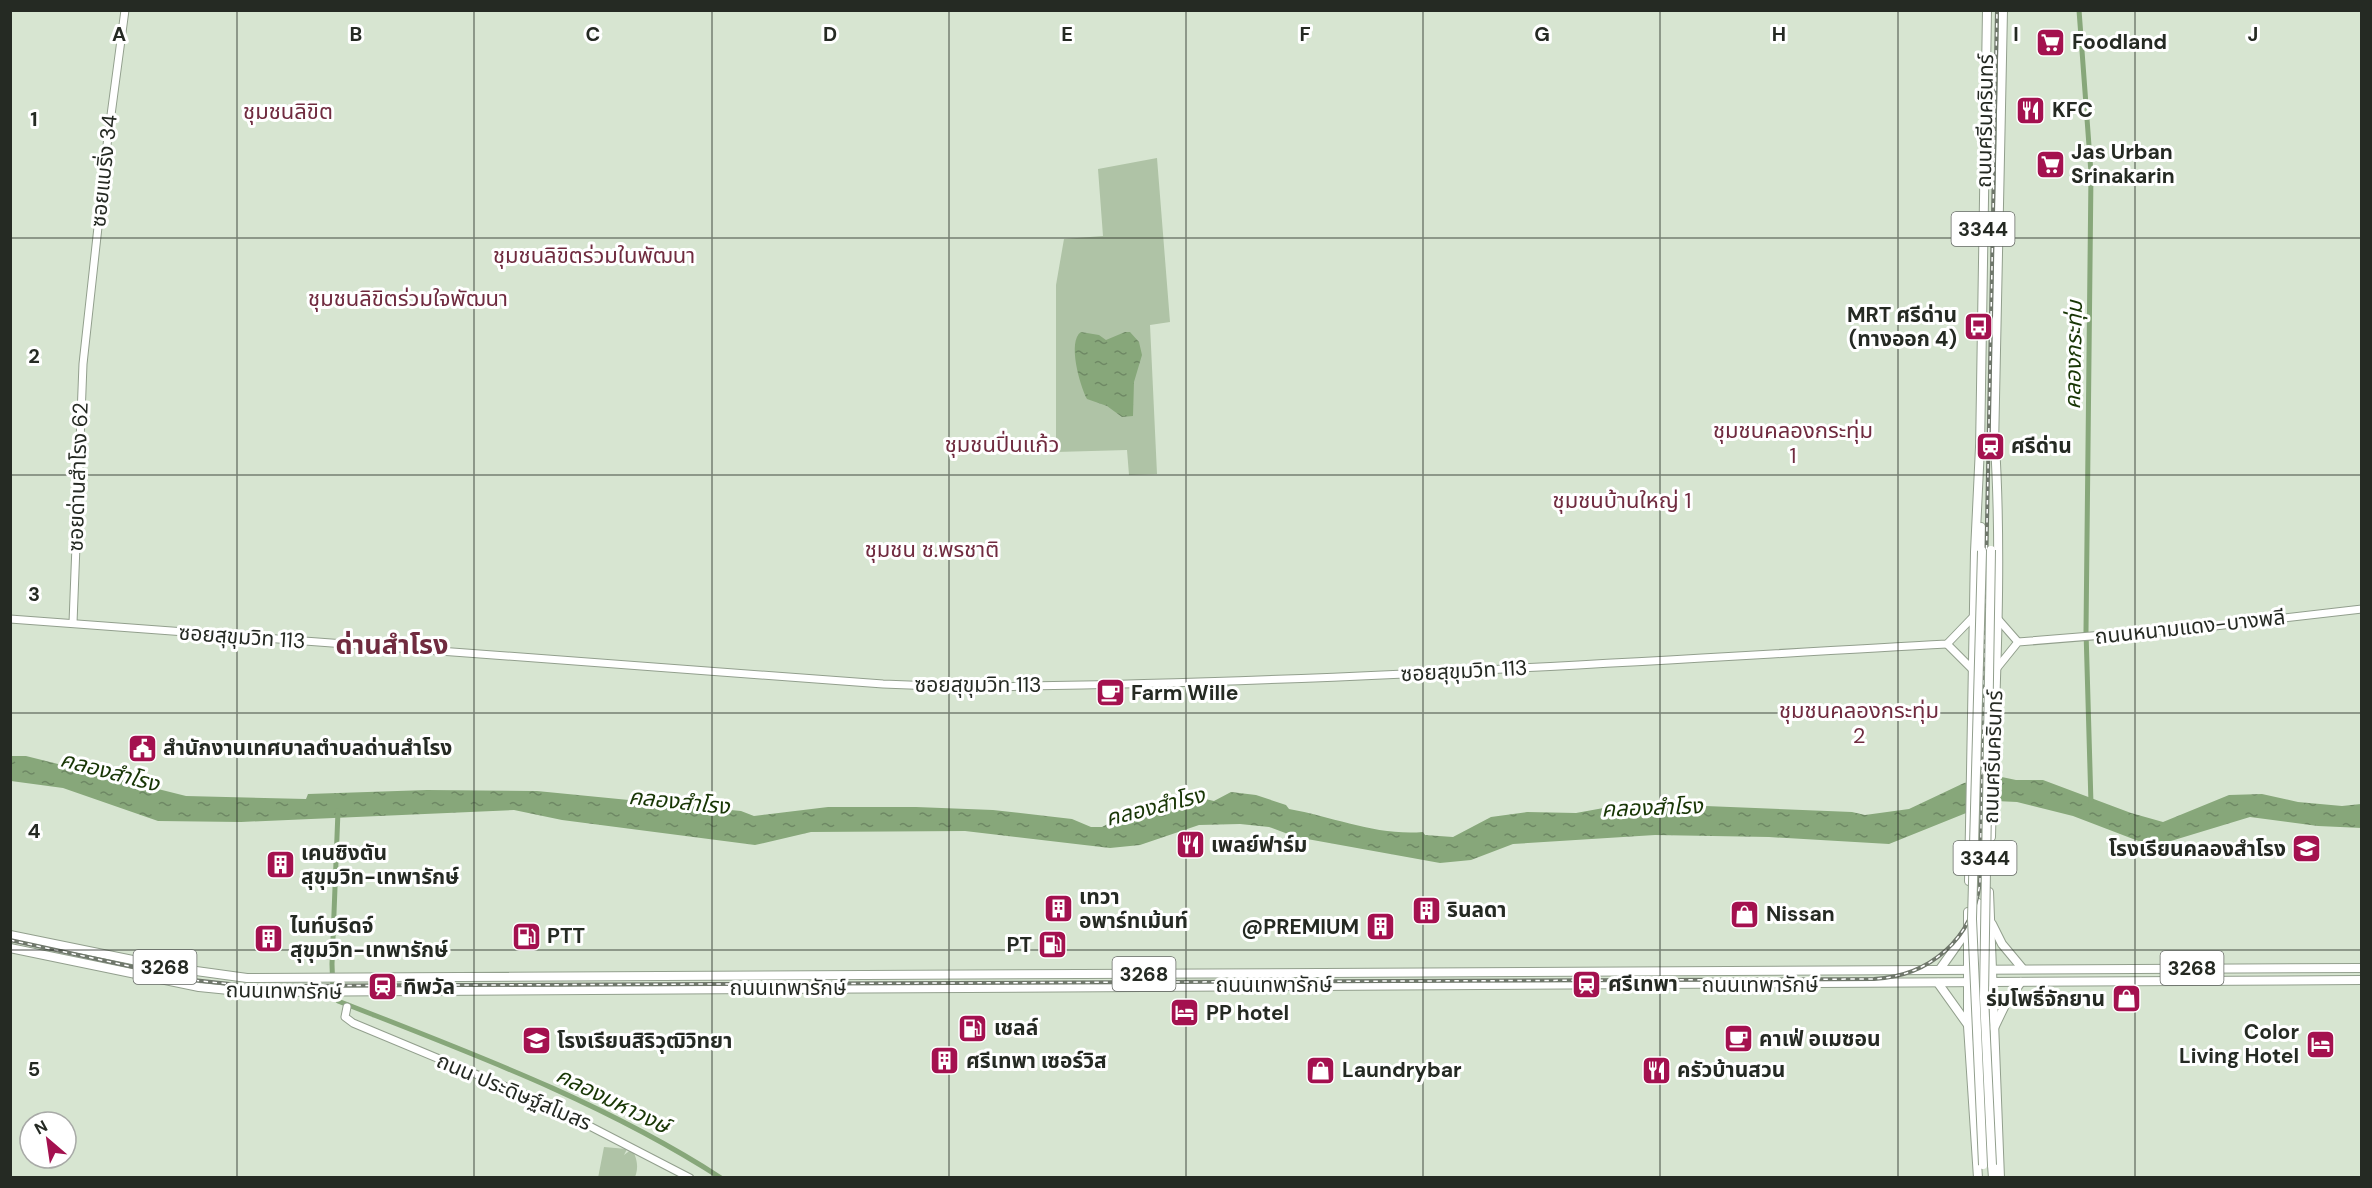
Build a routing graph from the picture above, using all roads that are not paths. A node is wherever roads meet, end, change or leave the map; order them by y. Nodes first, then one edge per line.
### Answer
1 (125, 10) edge
2 (1987, 10) edge
3 (2003, 10) edge
4 (86, 331) joint
5 (1995, 445) junction
6 (1980, 447) junction
7 (1986, 550) junction
8 (2361, 609) edge
9 (1974, 616) junction
10 (1996, 616) junction
11 (10, 619) edge
12 (73, 623) junction
13 (2018, 642) junction
14 (1947, 644) junction
15 (1972, 669) junction
16 (1996, 669) junction
17 (1969, 892) junction
18 (1989, 893) junction
19 (1978, 903) junction
20 (1990, 918) junction
21 (1968, 928) junction
22 (10, 935) edge
23 (10, 948) edge
24 (1968, 968) junction
25 (1979, 968) junction
26 (1991, 968) junction
27 (2022, 968) junction
28 (2361, 968) edge
29 (1940, 969) junction
30 (630, 977) junction
31 (2361, 980) edge
32 (1991, 982) junction
33 (2021, 982) junction
34 (1938, 983) junction
35 (1968, 983) junction
36 (1979, 983) junction
37 (629, 989) junction
38 (347, 1007) dead end
39 (1968, 1026) junction
40 (1993, 1032) junction
41 (1982, 1060) junction
42 (1994, 1069) junction
43 (1971, 1071) junction
44 (1988, 1165) junction
45 (690, 1178) edge
46 (1978, 1178) edge
47 (1983, 1178) edge
48 (1993, 1178) edge
49 (2000, 1178) edge

1 - 4 main road, ซอยแบริ่ง 34
2 - 6 main road, ถนนศรีนครินทร์ / 3344
3 - 5 main road, ถนนศรีนครินทร์ / 3344
4 - 12 main road, ซอยด่านสำโรง 62
5 - 7 main road, ถนนศรีนครินทร์ / 3344
5 - 10 main road, ถนนศรีนครินทร์ / 3344
6 - 7 main road, ถนนศรีนครินทร์ / 3344
6 - 9 main road, ถนนศรีนครินทร์ / 3344
7 - 44 main road, ถนนศรีนครินทร์ / 3344, bridge
8 - 13 main road, ถนนหนามแดง-บางพลี
9 - 14 main road
9 - 15 main road, ถนนศรีนครินทร์ / 3344
10 - 13 main road
10 - 16 main road, ถนนศรีนครินทร์ / 3344
11 - 12 main road, ซอยสุขุมวิท 113
12 - 14 main road, ซอยสุขุมวิท 113
13 - 16 main road
14 - 15 main road
15 - 17 main road, ถนนศรีนครินทร์ / 3344, bridge
16 - 18 main road, ถนนศรีนครินทร์ / 3344, bridge
17 - 19 main road
17 - 21 main road, ถนนศรีนครินทร์ / 3344
18 - 19 main road
18 - 20 main road, ถนนศรีนครินทร์ / 3344
19 - 25 main road
20 - 26 main road, ถนนศรีนครินทร์ / 3344
20 - 27 main road
21 - 24 main road, ถนนศรีนครินทร์ / 3344
21 - 29 main road
22 - 30 main road, ถนนเทพารักษ์ / 3268
23 - 37 main road, ถนนเทพารักษ์ / 3268
24 - 25 main road, ถนนเทพารักษ์ / 3268
24 - 29 main road, ถนนเทพารักษ์ / 3268
24 - 35 main road, ถนนศรีนครินทร์ / 3344
25 - 26 main road, ถนนเทพารักษ์ / 3268
25 - 36 main road
26 - 27 main road, ถนนเทพารักษ์ / 3268
26 - 32 main road, ถนนศรีนครินทร์ / 3344
27 - 28 main road, ถนนเทพารักษ์ / 3268
29 - 30 main road, ถนนเทพารักษ์ / 3268
30 - 37 main road
31 - 33 main road, ถนนเทพารักษ์ / 3268
32 - 33 main road, ถนนเทพารักษ์ / 3268
32 - 36 main road, ถนนเทพารักษ์ / 3268
32 - 40 main road, ถนนศรีนครินทร์ / 3344
33 - 40 main road
34 - 35 main road, ถนนเทพารักษ์ / 3268
34 - 37 main road, ถนนเทพารักษ์ / 3268
34 - 39 main road
35 - 36 main road, ถนนเทพารักษ์ / 3268
35 - 39 main road, ถนนศรีนครินทร์ / 3344
36 - 41 main road
38 - 45 main road, ถนน ประดิษฐ์สโมสร
39 - 43 main road, ถนนศรีนครินทร์ / 3344
40 - 42 main road, ถนนศรีนครินทร์ / 3344
41 - 42 main road
41 - 43 main road
42 - 49 main road, ถนนศรีนครินทร์ / 3344
43 - 46 main road, ถนนศรีนครินทร์ / 3344
44 - 47 main road, ถนนศรีนครินทร์ / 3344
44 - 48 main road, ถนนศรีนครินทร์ / 3344

